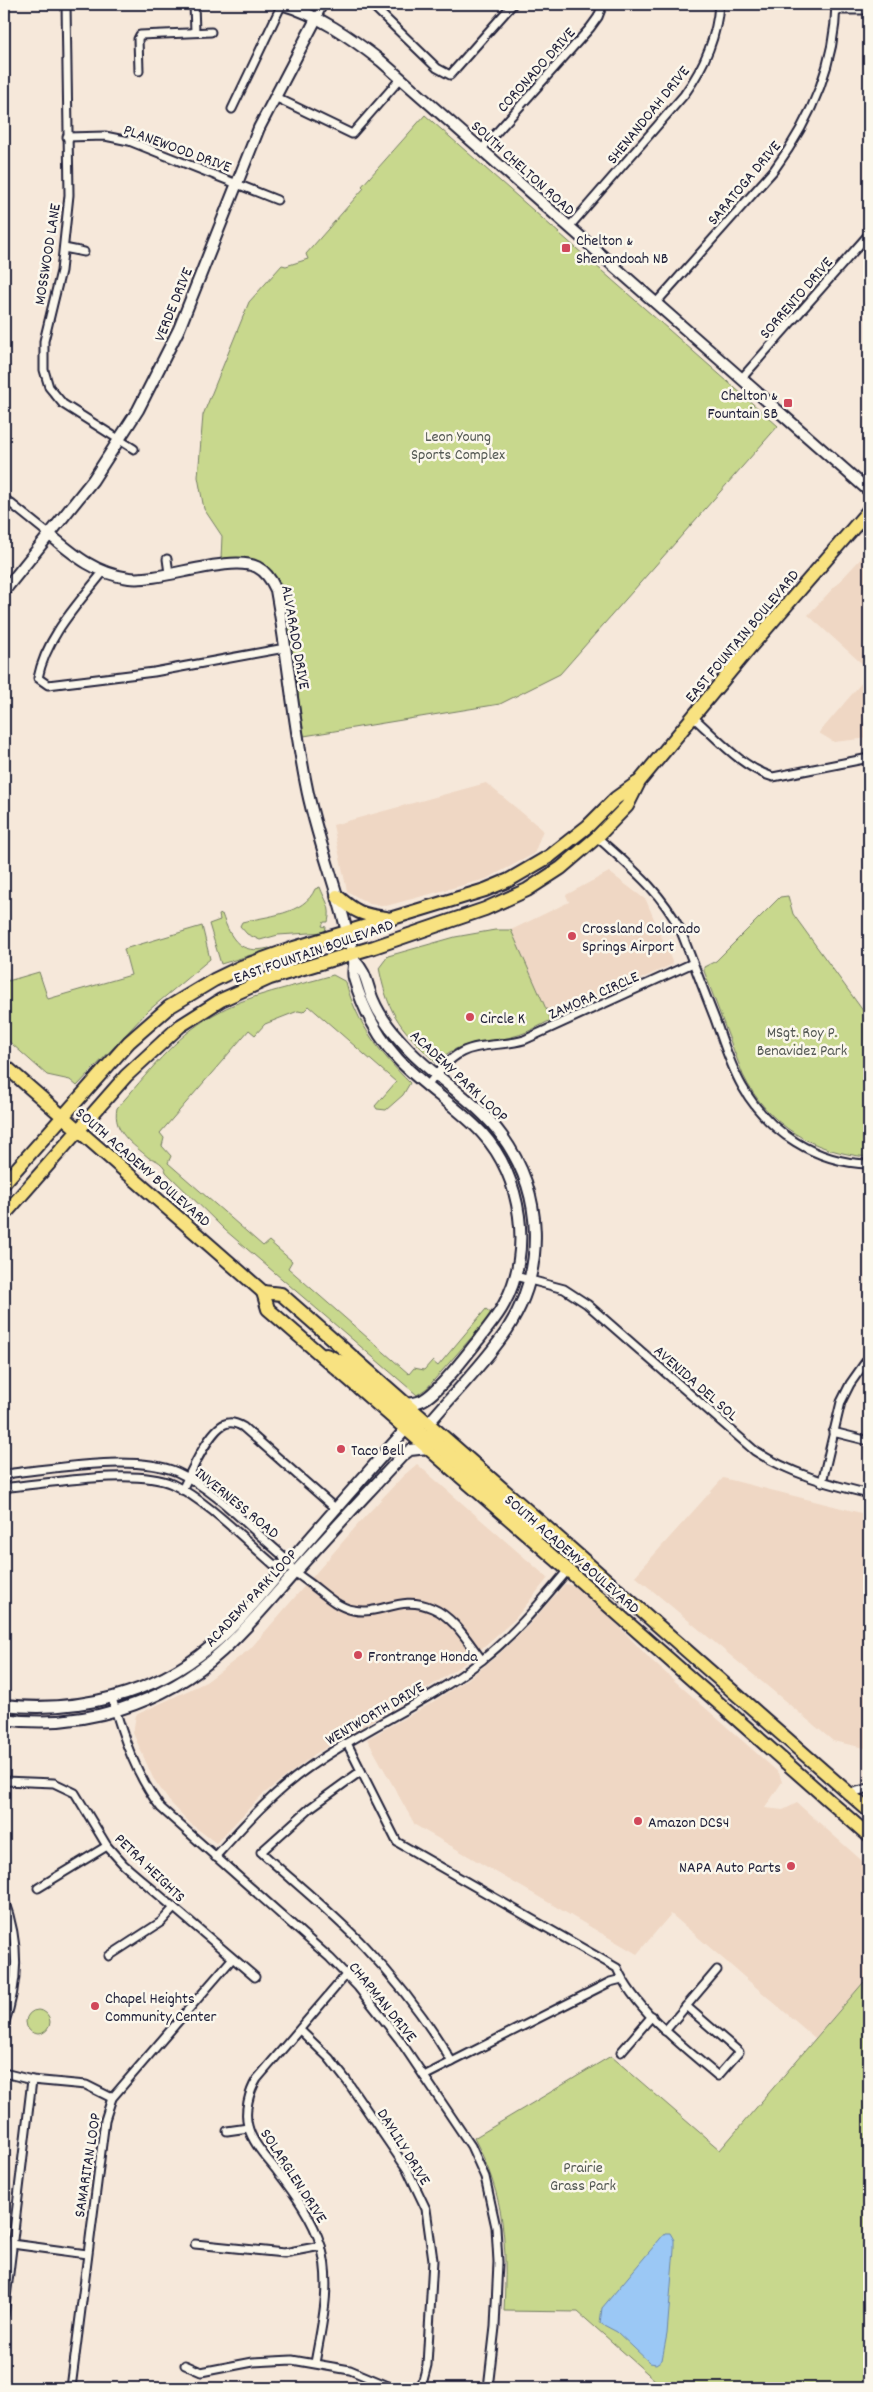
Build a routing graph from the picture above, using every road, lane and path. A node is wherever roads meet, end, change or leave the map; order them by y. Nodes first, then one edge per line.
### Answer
1 (66, 4) edge
2 (194, 4) edge
3 (282, 4) edge
4 (323, 4) edge
5 (371, 4) edge
6 (513, 4) edge
7 (603, 4) edge
8 (718, 4) edge
9 (836, 7) edge
10 (869, 10) edge
11 (317, 17) junction
12 (195, 32) junction
13 (211, 32) dead end
14 (138, 71) dead end
15 (401, 78) junction
16 (275, 97) junction
17 (232, 109) dead end
18 (67, 137) junction
19 (481, 150) junction
20 (236, 183) junction
21 (277, 200) dead end
22 (569, 227) junction
23 (869, 234) edge
24 (64, 248) junction
25 (84, 252) dead end
26 (656, 304) junction
27 (741, 379) junction
28 (119, 441) junction
29 (134, 450) dead end
30 (869, 491) edge
31 (4, 498) edge
32 (869, 510) edge
33 (50, 535) junction
34 (167, 559) dead end
35 (103, 572) junction
36 (169, 573) junction
37 (4, 591) edge
38 (285, 648) junction
39 (693, 718) junction
40 (869, 758) edge
41 (639, 782) junction
42 (597, 837) junction
43 (337, 896) junction
44 (391, 919) junction
45 (347, 932) junction
46 (353, 957) junction
47 (694, 963) junction
48 (4, 1065) edge
49 (436, 1075) junction
50 (428, 1085) junction
51 (62, 1116) junction
52 (79, 1131) junction
53 (869, 1164) edge
54 (4, 1183) edge
55 (4, 1215) edge
56 (515, 1276) junction
57 (530, 1280) junction
58 (263, 1292) junction
59 (313, 1348) junction
60 (869, 1357) edge
61 (405, 1404) junction
62 (429, 1423) junction
63 (405, 1430) junction
64 (833, 1432) junction
65 (869, 1441) edge
66 (428, 1448) junction
67 (4, 1476) edge
68 (188, 1478) junction
69 (822, 1482) junction
70 (4, 1490) edge
71 (182, 1490) junction
72 (869, 1494) edge
73 (336, 1508) junction
74 (562, 1540) junction
75 (286, 1566) junction
76 (568, 1570) junction
77 (295, 1572) junction
78 (482, 1660) junction
79 (112, 1698) junction
80 (4, 1705) edge
81 (116, 1711) junction
82 (4, 1719) edge
83 (347, 1743) junction
84 (361, 1771) junction
85 (4, 1781) edge
86 (869, 1788) edge
87 (850, 1793) junction
88 (869, 1811) edge
89 (869, 1836) edge
90 (107, 1846) junction
91 (215, 1857) junction
92 (38, 1888) dead end
93 (4, 1900) edge
94 (174, 1908) junction
95 (109, 1956) dead end
96 (232, 1959) junction
97 (717, 1970) dead end
98 (346, 1976) junction
99 (255, 1977) dead end
100 (622, 1979) junction
101 (686, 2006) junction
102 (652, 2016) junction
103 (4, 2025) edge
104 (300, 2030) junction
105 (665, 2031) junction
106 (621, 2052) dead end
107 (452, 2062) junction
108 (4, 2073) edge
109 (424, 2076) junction
110 (32, 2080) junction
111 (112, 2098) junction
112 (248, 2128) junction
113 (227, 2131) dead end
114 (12, 2244) junction
115 (195, 2244) dead end
116 (321, 2246) junction
117 (87, 2254) junction
118 (4, 2315) edge
119 (315, 2362) junction
120 (185, 2364) dead end
121 (71, 2388) edge
122 (393, 2388) edge
123 (421, 2388) edge
124 (488, 2388) edge

1 - 18 street, MOSSWOOD LANE
2 - 12 street
3 - 11 street, SOUTH CHELTON ROAD
3 - 17 street
4 - 11 street, VERDE DRIVE
5 - 6 street
7 - 19 street, CORONADO DRIVE
8 - 22 street, SHENANDOAH DRIVE
9 - 10 street
9 - 26 street, SARATOGA DRIVE
11 - 15 street, SOUTH CHELTON ROAD
11 - 16 street, VERDE DRIVE
12 - 13 street
12 - 14 street
15 - 16 street
15 - 19 street, SOUTH CHELTON ROAD
16 - 20 street, VERDE DRIVE
18 - 20 street, PLANEWOOD DRIVE
18 - 24 street, MOSSWOOD LANE
19 - 22 street, SOUTH CHELTON ROAD
20 - 21 street, PLANEWOOD DRIVE
20 - 28 street, VERDE DRIVE
22 - 26 street, SOUTH CHELTON ROAD
23 - 27 street, SORRENTO DRIVE
24 - 25 street
24 - 28 street, MOSSWOOD LANE
26 - 27 street, SOUTH CHELTON ROAD
27 - 30 street, SOUTH CHELTON ROAD
28 - 29 street, MOSSWOOD LANE
28 - 33 street, VERDE DRIVE
31 - 33 street, ALVARADO DRIVE
32 - 39 highway, EAST FOUNTAIN BOULEVARD
33 - 35 street, ALVARADO DRIVE
33 - 37 street, VERDE DRIVE
34 - 36 street
35 - 36 street, ALVARADO DRIVE
35 - 38 street
36 - 38 street, ALVARADO DRIVE
38 - 43 street, ALVARADO DRIVE
39 - 40 street
39 - 41 highway, EAST FOUNTAIN BOULEVARD
41 - 42 highway, EAST FOUNTAIN BOULEVARD
41 - 44 highway, EAST FOUNTAIN BOULEVARD
42 - 46 highway, EAST FOUNTAIN BOULEVARD
42 - 47 street
43 - 44 highway
43 - 45 street, ALVARADO DRIVE
44 - 45 highway, EAST FOUNTAIN BOULEVARD
45 - 46 street, ACADEMY PARK LOOP
45 - 51 highway, EAST FOUNTAIN BOULEVARD
46 - 49 street, ACADEMY PARK LOOP
46 - 50 street, ACADEMY PARK LOOP
46 - 52 highway, EAST FOUNTAIN BOULEVARD
47 - 49 street, ZAMORA CIRCLE
47 - 53 street
48 - 51 highway, SOUTH ACADEMY BOULEVARD
49 - 50 street, ZAMORA CIRCLE
49 - 57 street, ACADEMY PARK LOOP
50 - 56 street, ACADEMY PARK LOOP
51 - 52 highway, SOUTH ACADEMY BOULEVARD
51 - 54 highway, EAST FOUNTAIN BOULEVARD
52 - 55 highway, EAST FOUNTAIN BOULEVARD
52 - 58 highway, SOUTH ACADEMY BOULEVARD
56 - 57 street, AVENIDA DEL SOL
56 - 61 street, ACADEMY PARK LOOP
57 - 62 street, ACADEMY PARK LOOP
57 - 69 street, AVENIDA DEL SOL
58 - 59 highway, SOUTH ACADEMY BOULEVARD
58 - 61 highway, SOUTH ACADEMY BOULEVARD
59 - 62 highway
59 - 63 highway, SOUTH ACADEMY BOULEVARD
60 - 64 street
61 - 62 highway, SOUTH ACADEMY BOULEVARD
62 - 74 highway, SOUTH ACADEMY BOULEVARD
63 - 66 highway, SOUTH ACADEMY BOULEVARD
63 - 73 street, ACADEMY PARK LOOP
63 - 74 highway
64 - 65 street
64 - 69 street
66 - 76 highway, SOUTH ACADEMY BOULEVARD
66 - 77 street, ACADEMY PARK LOOP
67 - 68 street, INVERNESS ROAD
68 - 71 street
68 - 73 street
68 - 75 street, INVERNESS ROAD
69 - 72 street, AVENIDA DEL SOL
70 - 71 street, INVERNESS ROAD
71 - 75 street, INVERNESS ROAD
73 - 75 street, ACADEMY PARK LOOP
74 - 87 highway, SOUTH ACADEMY BOULEVARD
75 - 77 street
75 - 79 street, ACADEMY PARK LOOP
76 - 78 street, WENTWORTH DRIVE
76 - 89 highway, SOUTH ACADEMY BOULEVARD
77 - 78 street
77 - 81 street, ACADEMY PARK LOOP
78 - 83 street, WENTWORTH DRIVE
79 - 80 street, ACADEMY PARK LOOP
79 - 81 street, CHAPMAN DRIVE
81 - 82 street, ACADEMY PARK LOOP
81 - 91 street, CHAPMAN DRIVE
83 - 84 street
83 - 91 street, WENTWORTH DRIVE
84 - 100 street
84 - 107 street
85 - 90 street, PETRA HEIGHTS
86 - 87 street
87 - 88 highway, SOUTH ACADEMY BOULEVARD
90 - 92 street
90 - 94 street, PETRA HEIGHTS
91 - 98 street, CHAPMAN DRIVE
93 - 103 street
94 - 95 street
94 - 96 street, PETRA HEIGHTS
96 - 99 street, PETRA HEIGHTS
96 - 111 street, SAMARITAN LOOP
97 - 101 street
98 - 104 street, SOLARGLEN DRIVE
98 - 109 street, CHAPMAN DRIVE
100 - 102 street
100 - 107 street
101 - 105 street
101 - 105 street
102 - 105 street
102 - 106 street
104 - 112 street, SOLARGLEN DRIVE
104 - 123 street, DAYLILY DRIVE
107 - 109 street
108 - 110 street
109 - 124 street, CHAPMAN DRIVE
110 - 111 street
110 - 114 street
111 - 117 street, SAMARITAN LOOP
112 - 113 street
112 - 116 street, SOLARGLEN DRIVE
114 - 117 street
114 - 118 street
115 - 116 street
116 - 119 street, SOLARGLEN DRIVE
117 - 121 street, SAMARITAN LOOP
119 - 120 street
119 - 122 street

